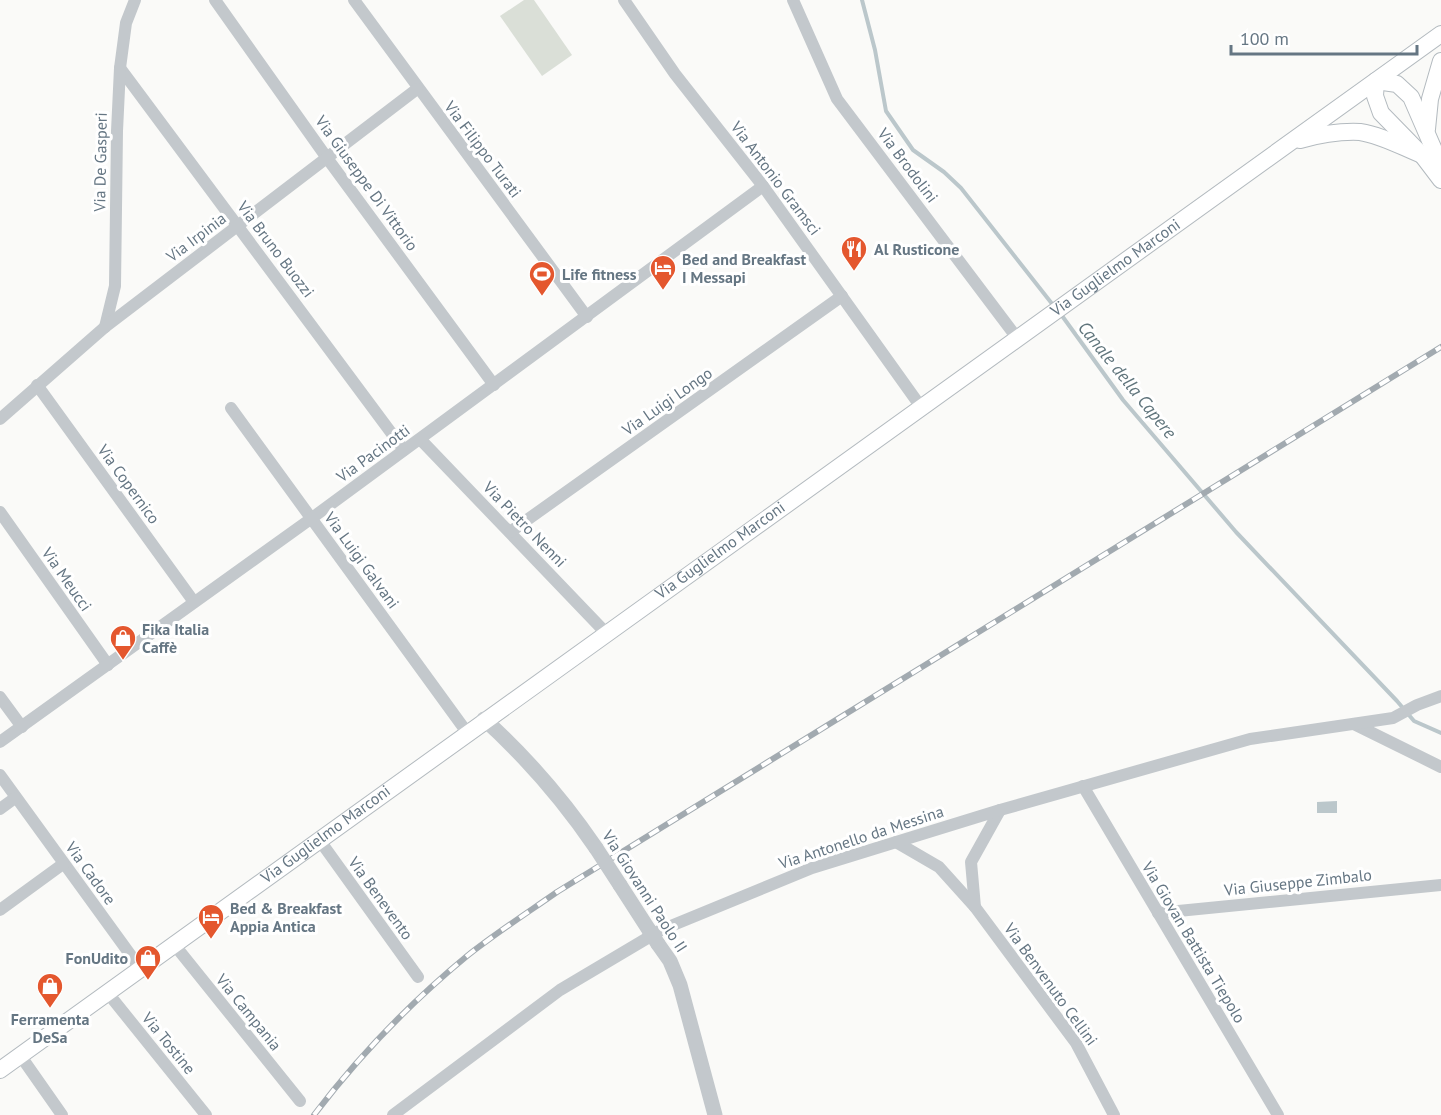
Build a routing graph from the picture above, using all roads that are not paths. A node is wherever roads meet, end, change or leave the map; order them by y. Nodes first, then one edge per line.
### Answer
1 (135, 0) edge
2 (215, 0) edge
3 (354, 0) edge
4 (624, 0) edge
5 (793, 0) edge
6 (1441, 34) edge
7 (1441, 61) edge
8 (120, 68) junction
9 (1376, 81) junction
10 (417, 88) junction
11 (1426, 133) junction
12 (1290, 142) junction
13 (1422, 155) junction
14 (327, 158) junction
15 (1441, 166) edge
16 (1441, 180) edge
17 (763, 186) junction
18 (238, 226) junction
19 (842, 296) junction
20 (587, 317) junction
21 (105, 327) junction
22 (1017, 338) junction
23 (37, 385) junction
24 (494, 385) junction
25 (921, 407) junction
26 (231, 408) dead end
27 (0, 418) edge
28 (420, 439) junction
29 (404, 450) junction
30 (0, 512) edge
31 (312, 518) junction
32 (510, 532) junction
33 (194, 602) junction
34 (606, 633) junction
35 (108, 665) junction
36 (1441, 696) edge
37 (0, 697) edge
38 (484, 719) junction
39 (1354, 724) junction
40 (22, 727) junction
41 (466, 732) junction
42 (0, 742) edge
43 (1441, 766) edge
44 (0, 775) edge
45 (1083, 786) junction
46 (15, 798) junction
47 (0, 809) edge
48 (1000, 810) junction
49 (318, 838) junction
50 (896, 842) junction
51 (63, 864) junction
52 (1441, 885) edge
53 (975, 907) junction
54 (0, 909) edge
55 (1158, 913) junction
56 (173, 944) junction
57 (140, 968) junction
58 (418, 976) dead end
59 (107, 992) junction
60 (20, 1055) junction
61 (0, 1070) edge
62 (300, 1101) dead end
63 (62, 1115) edge
64 (206, 1115) edge
65 (393, 1115) edge
66 (715, 1115) edge
67 (1114, 1115) edge
68 (1278, 1115) edge

1 - 8 street, Via De Gasperi
2 - 14 street, Via Giuseppe Di Vittorio
3 - 10 street, Via Filippo Turati
4 - 17 street, Via Antonio Gramsci
5 - 22 street, Via Brodolini
6 - 9 main road, Via Guglielmo Marconi
7 - 11 main road
8 - 18 street, Via Bruno Buozzi
8 - 21 street, Via De Gasperi
9 - 11 main road
9 - 12 main road, Via Guglielmo Marconi
9 - 13 main road
10 - 14 street, Via Irpinia
10 - 20 street, Via Filippo Turati
11 - 15 main road
12 - 13 main road
12 - 22 main road, Via Guglielmo Marconi
13 - 16 main road
14 - 18 street, Via Irpinia
14 - 24 street, Via Giuseppe Di Vittorio
17 - 19 street, Via Antonio Gramsci
17 - 20 street, Via Pacinotti
18 - 21 street, Via Irpinia
18 - 29 street, Via Bruno Buozzi
19 - 25 street, Via Antonio Gramsci
19 - 32 street, Via Luigi Longo
20 - 24 street, Via Pacinotti
21 - 23 street, Via Irpinia
22 - 25 main road, Via Guglielmo Marconi
23 - 27 street, Via Irpinia
23 - 33 street, Via Copernico
24 - 28 street, Via Pacinotti
25 - 34 main road, Via Guglielmo Marconi
26 - 31 street, Via Luigi Galvani
28 - 29 street, Via Pacinotti
28 - 32 street, Via Pietro Nenni
29 - 31 street, Via Pacinotti
30 - 35 street, Via Meucci
31 - 33 street, Via Pacinotti
31 - 41 street, Via Luigi Galvani
32 - 34 street, Via Pietro Nenni
33 - 35 street, Via Pacinotti
34 - 38 main road, Via Guglielmo Marconi
35 - 40 street, Via Pacinotti
36 - 39 street, Via Antonello da Messina
37 - 40 street
38 - 41 main road, Via Guglielmo Marconi
38 - 66 street, Via Giovanni Paolo II, bridge
39 - 43 street
39 - 45 street, Via Antonello da Messina
40 - 42 street, Via Pacinotti
41 - 49 main road, Via Guglielmo Marconi
44 - 46 street, Via Cadore
45 - 48 street, Via Antonello da Messina
45 - 55 street, Via Giovan Battista Tiepolo
46 - 47 street
46 - 51 street, Via Cadore
48 - 50 street, Via Antonello da Messina
48 - 53 street
49 - 56 main road, Via Guglielmo Marconi
49 - 58 street, Via Benevento
50 - 53 street, Via Benvenuto Cellini
50 - 65 street, Via Antonello da Messina
51 - 54 street
51 - 57 street, Via Cadore
52 - 55 street, Via Giuseppe Zimbalo
53 - 67 street, Via Benvenuto Cellini
55 - 68 street, Via Giovan Battista Tiepolo
56 - 57 main road, Via Guglielmo Marconi
56 - 62 street, Via Campania
57 - 59 main road, Via Guglielmo Marconi
59 - 60 main road, Via Guglielmo Marconi
59 - 64 street, Via Tostine
60 - 61 main road, Via Guglielmo Marconi
60 - 63 street

